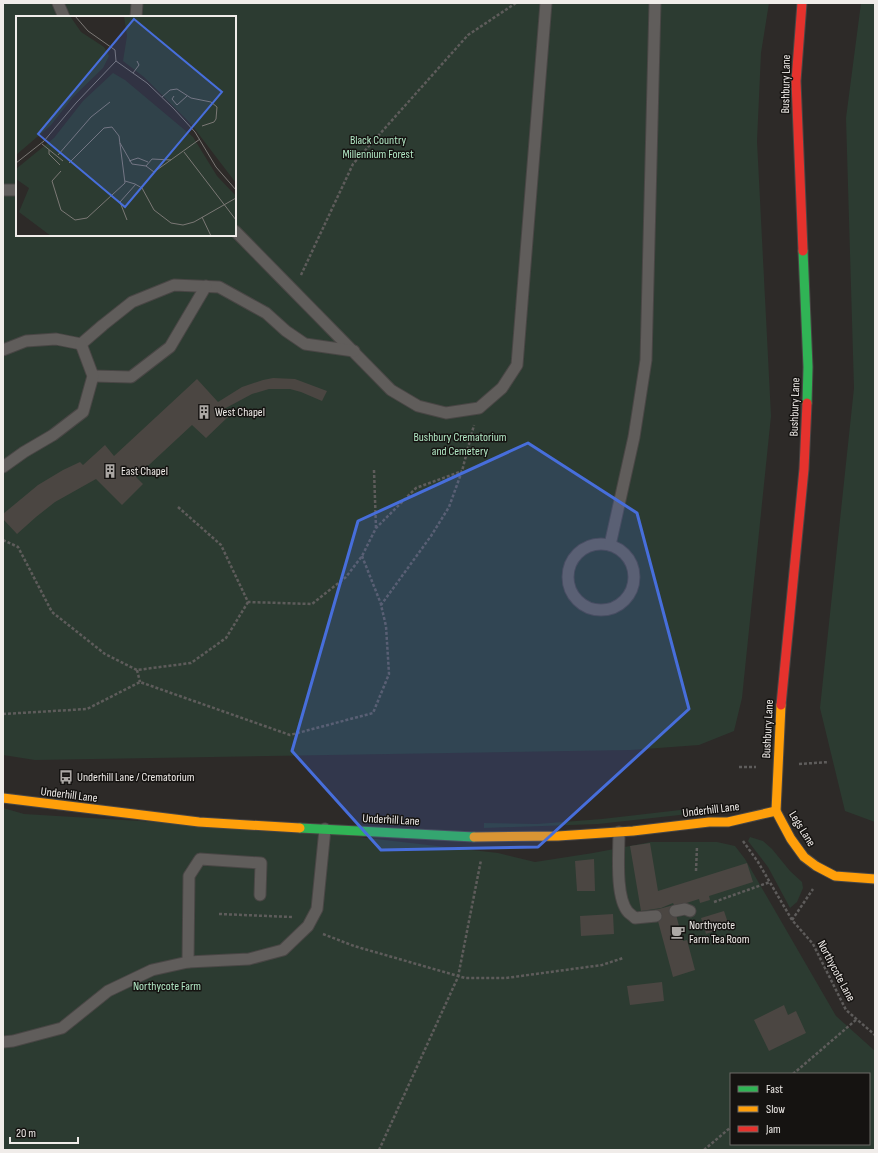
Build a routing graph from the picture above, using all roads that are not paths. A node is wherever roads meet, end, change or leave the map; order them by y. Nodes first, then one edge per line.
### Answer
1 (58, 3) edge
2 (137, 3) edge
3 (546, 3) edge
4 (655, 3) edge
5 (802, 3) edge
6 (64, 16) edge
7 (136, 16) edge
8 (3, 190) edge
9 (16, 190) edge
10 (236, 232) edge
11 (206, 286) junction
12 (81, 344) junction
13 (3, 350) edge
14 (354, 351) junction
15 (93, 376) junction
16 (3, 467) edge
17 (610, 544) junction
18 (3, 798) edge
19 (776, 811) junction
20 (325, 829) junction
21 (619, 832) junction
22 (875, 879) edge
23 (260, 895) dead end
24 (675, 910) dead end
25 (690, 911) dead end
26 (656, 916) dead end
27 (188, 962) junction
28 (3, 1042) edge

1 - 6 lane
2 - 7 lane
3 - 14 lane
4 - 17 lane
5 - 19 street, Bushbury Lane
8 - 9 lane
10 - 14 lane
11 - 12 lane
11 - 14 lane
11 - 15 lane
12 - 13 lane
12 - 15 lane
15 - 16 lane
17 - 17 lane
18 - 20 street, Underhill Lane
19 - 21 street, Underhill Lane
19 - 22 street, Legs Lane
20 - 21 street, Underhill Lane
20 - 27 lane
21 - 26 lane
23 - 27 lane
24 - 25 lane
27 - 28 lane

